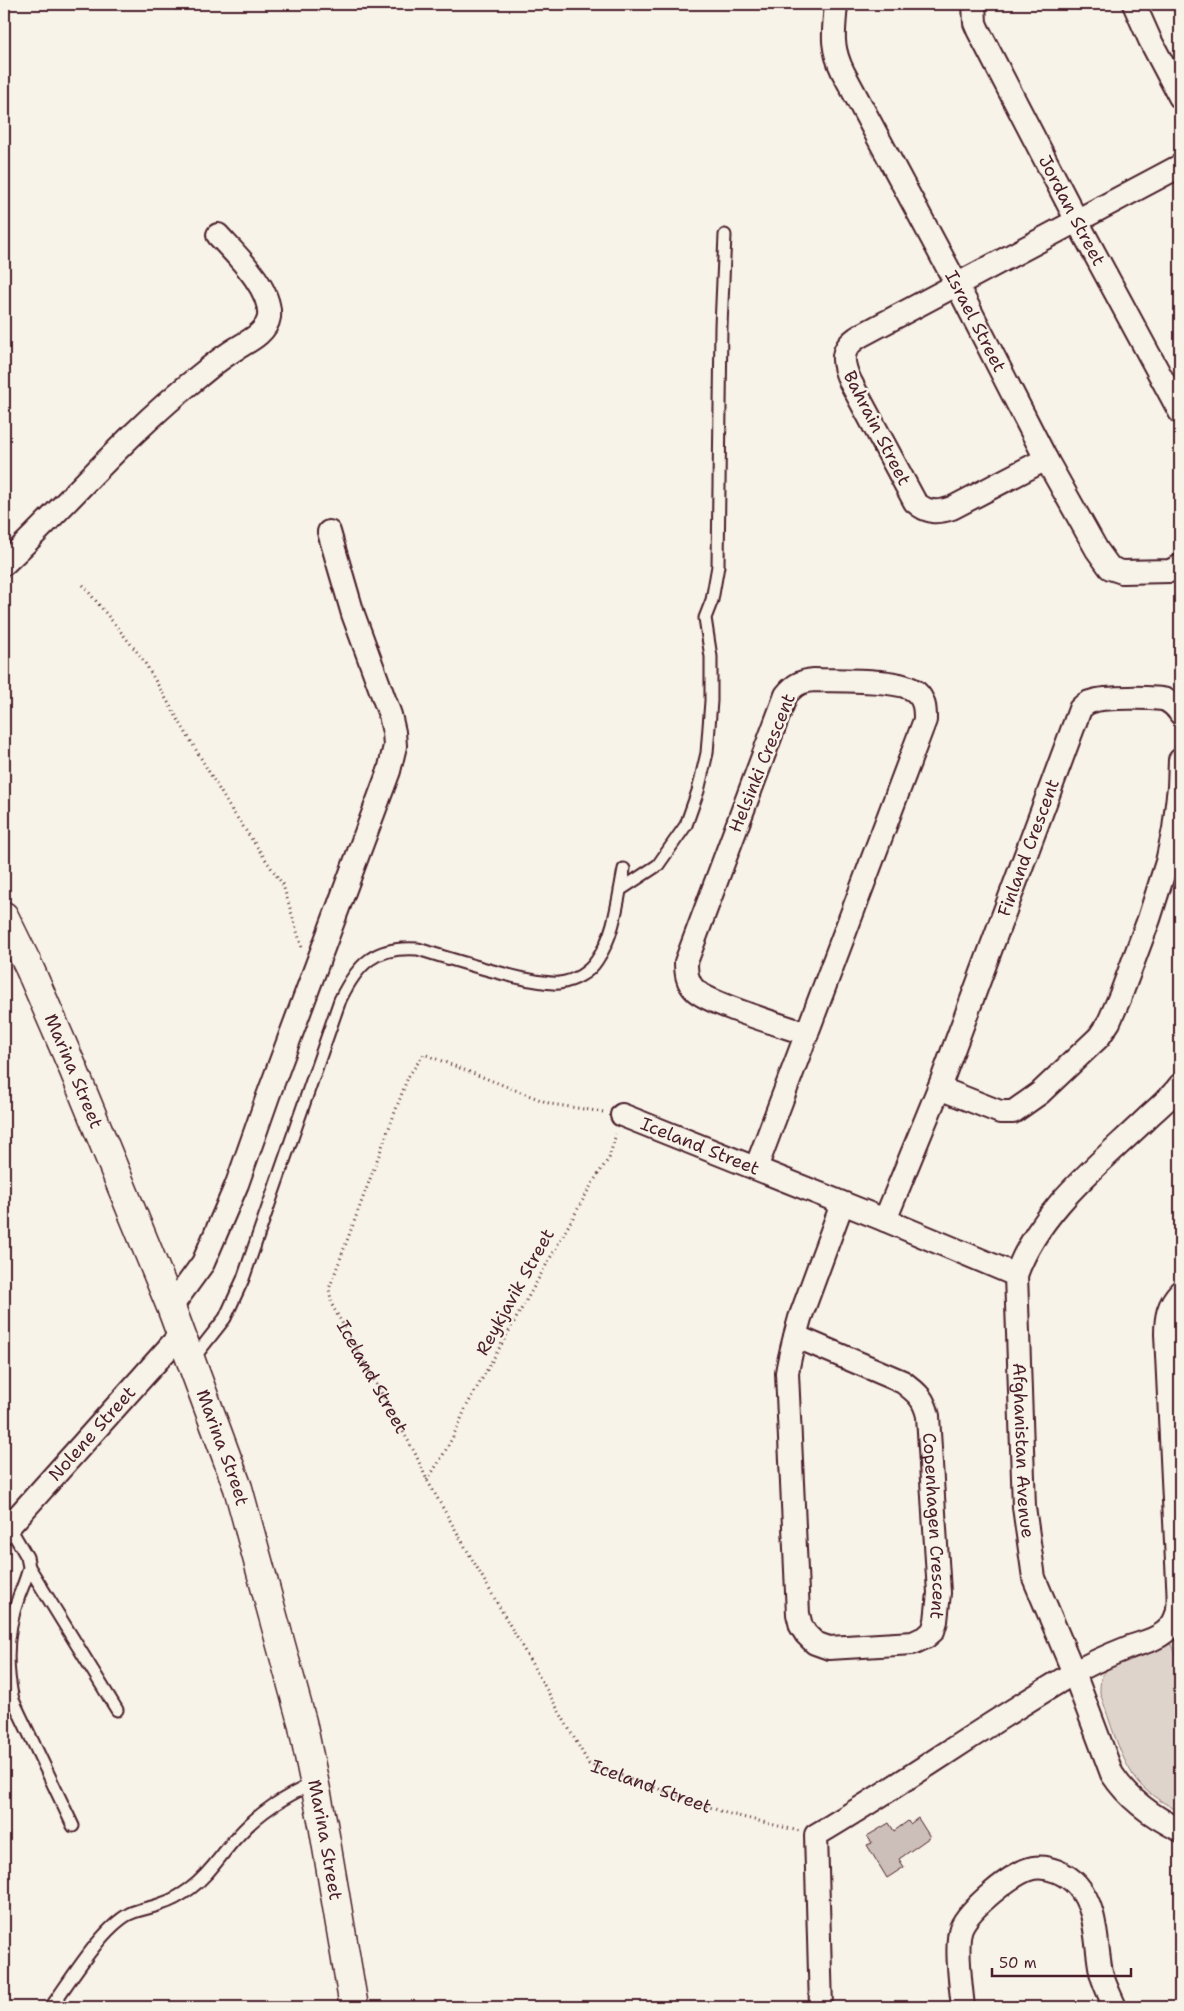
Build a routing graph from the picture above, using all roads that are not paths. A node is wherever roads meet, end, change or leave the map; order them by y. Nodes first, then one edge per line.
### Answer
1 (836, 4) edge
2 (974, 4) edge
3 (1134, 4) edge
4 (1180, 97) edge
5 (1180, 166) edge
6 (1078, 221) junction
7 (218, 235) dead end
8 (725, 235) dead end
9 (957, 285) junction
10 (1180, 412) edge
11 (1046, 459) junction
12 (328, 532) dead end
13 (4, 564) edge
14 (1180, 566) edge
15 (1180, 713) edge
16 (1180, 760) edge
17 (624, 869) dead end
18 (620, 890) junction
19 (4, 916) edge
20 (807, 1034) junction
21 (1180, 1087) edge
22 (939, 1088) junction
23 (622, 1115) road end
24 (756, 1168) junction
25 (842, 1204) junction
26 (885, 1220) junction
27 (1016, 1275) junction
28 (1180, 1292) edge
29 (171, 1308) junction
30 (181, 1334) junction
31 (795, 1336) junction
32 (191, 1361) junction
33 (6, 1529) edge
34 (29, 1567) junction
35 (1074, 1673) junction
36 (117, 1710) dead end
37 (314, 1783) junction
38 (73, 1826) dead end
39 (1180, 1830) edge
40 (51, 2007) edge
41 (354, 2007) edge
42 (821, 2007) edge
43 (963, 2007) edge
44 (1115, 2007) edge

1 - 9 street, Israel Street
2 - 6 street, Jordan Street
3 - 4 street
5 - 6 street, Bahrain Street
6 - 9 street, Bahrain Street
6 - 10 street, Jordan Street
7 - 13 street
8 - 18 lane
9 - 11 street, Israel Street
9 - 11 street, Bahrain Street
11 - 14 street, Israel Street
12 - 29 street
15 - 22 street, Finland Crescent
16 - 22 street
17 - 18 lane
18 - 32 lane
19 - 29 main road, Marina Street
20 - 20 street, Helsinki Crescent
20 - 24 street, Helsinki Crescent
21 - 27 street, Afghanistan Avenue
22 - 26 street, Finland Crescent
23 - 24 street, Iceland Street
24 - 25 street, Iceland Street
25 - 26 street, Iceland Street
25 - 31 street, Copenhagen Crescent
26 - 27 street, Iceland Street
27 - 35 street, Afghanistan Avenue
28 - 35 street
29 - 30 main road, Marina Street
30 - 32 main road, Marina Street
30 - 33 street, Nolene Street
31 - 31 street, Copenhagen Crescent
32 - 37 main road, Marina Street
33 - 34 lane
34 - 36 lane
34 - 38 lane
35 - 39 street, Afghanistan Avenue
35 - 42 street
37 - 40 lane
37 - 41 main road, Marina Street
43 - 44 street

